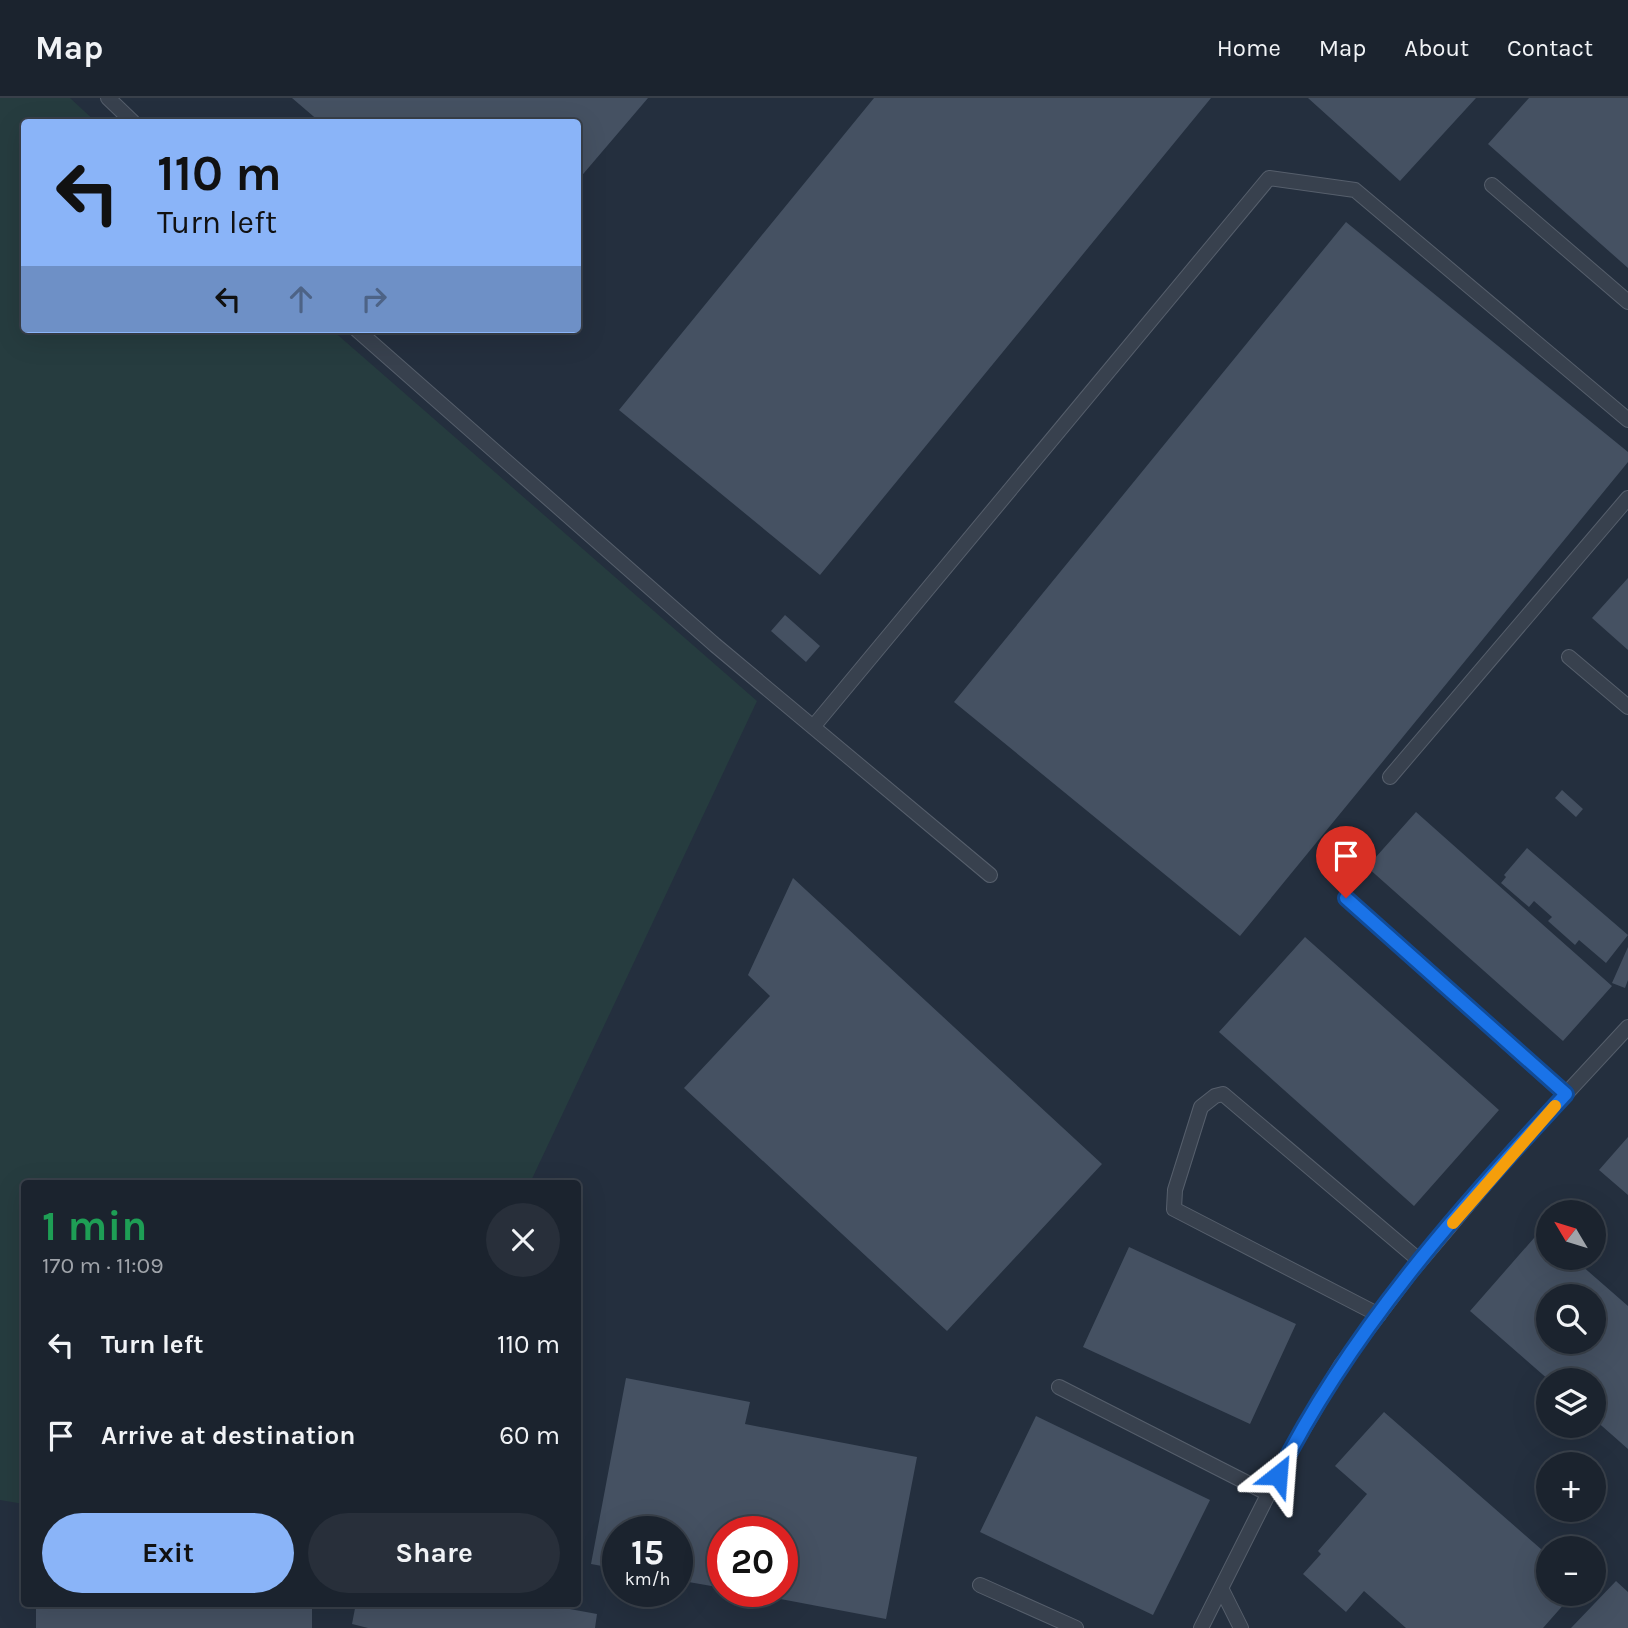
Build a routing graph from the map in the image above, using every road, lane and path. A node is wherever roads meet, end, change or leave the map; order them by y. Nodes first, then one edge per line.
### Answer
1 (108, 98) edge
2 (130, 119) edge
3 (1492, 185) dead end
4 (1628, 302) edge
5 (361, 333) edge
6 (1628, 420) edge
7 (1628, 498) edge
8 (1569, 657) dead end
9 (1628, 707) edge
10 (813, 727) junction
11 (1390, 777) dead end
12 (990, 874) dead end
13 (1346, 898) dead end
14 (1628, 1027) edge
15 (1566, 1094) junction
16 (1420, 1261) junction
17 (1379, 1315) junction
18 (1059, 1387) dead end
19 (1269, 1494) junction
20 (980, 1585) dead end
21 (1221, 1588) junction
22 (1076, 1628) edge
23 (1201, 1628) edge
24 (1241, 1628) edge

1 - 2 lane
3 - 4 lane
5 - 10 lane
6 - 10 lane
7 - 11 lane
8 - 9 lane
10 - 12 lane
13 - 15 lane
14 - 15 lane
15 - 16 lane
16 - 17 lane
16 - 17 lane
17 - 19 lane
18 - 19 lane
19 - 21 lane
20 - 22 lane
21 - 23 lane
21 - 24 lane

